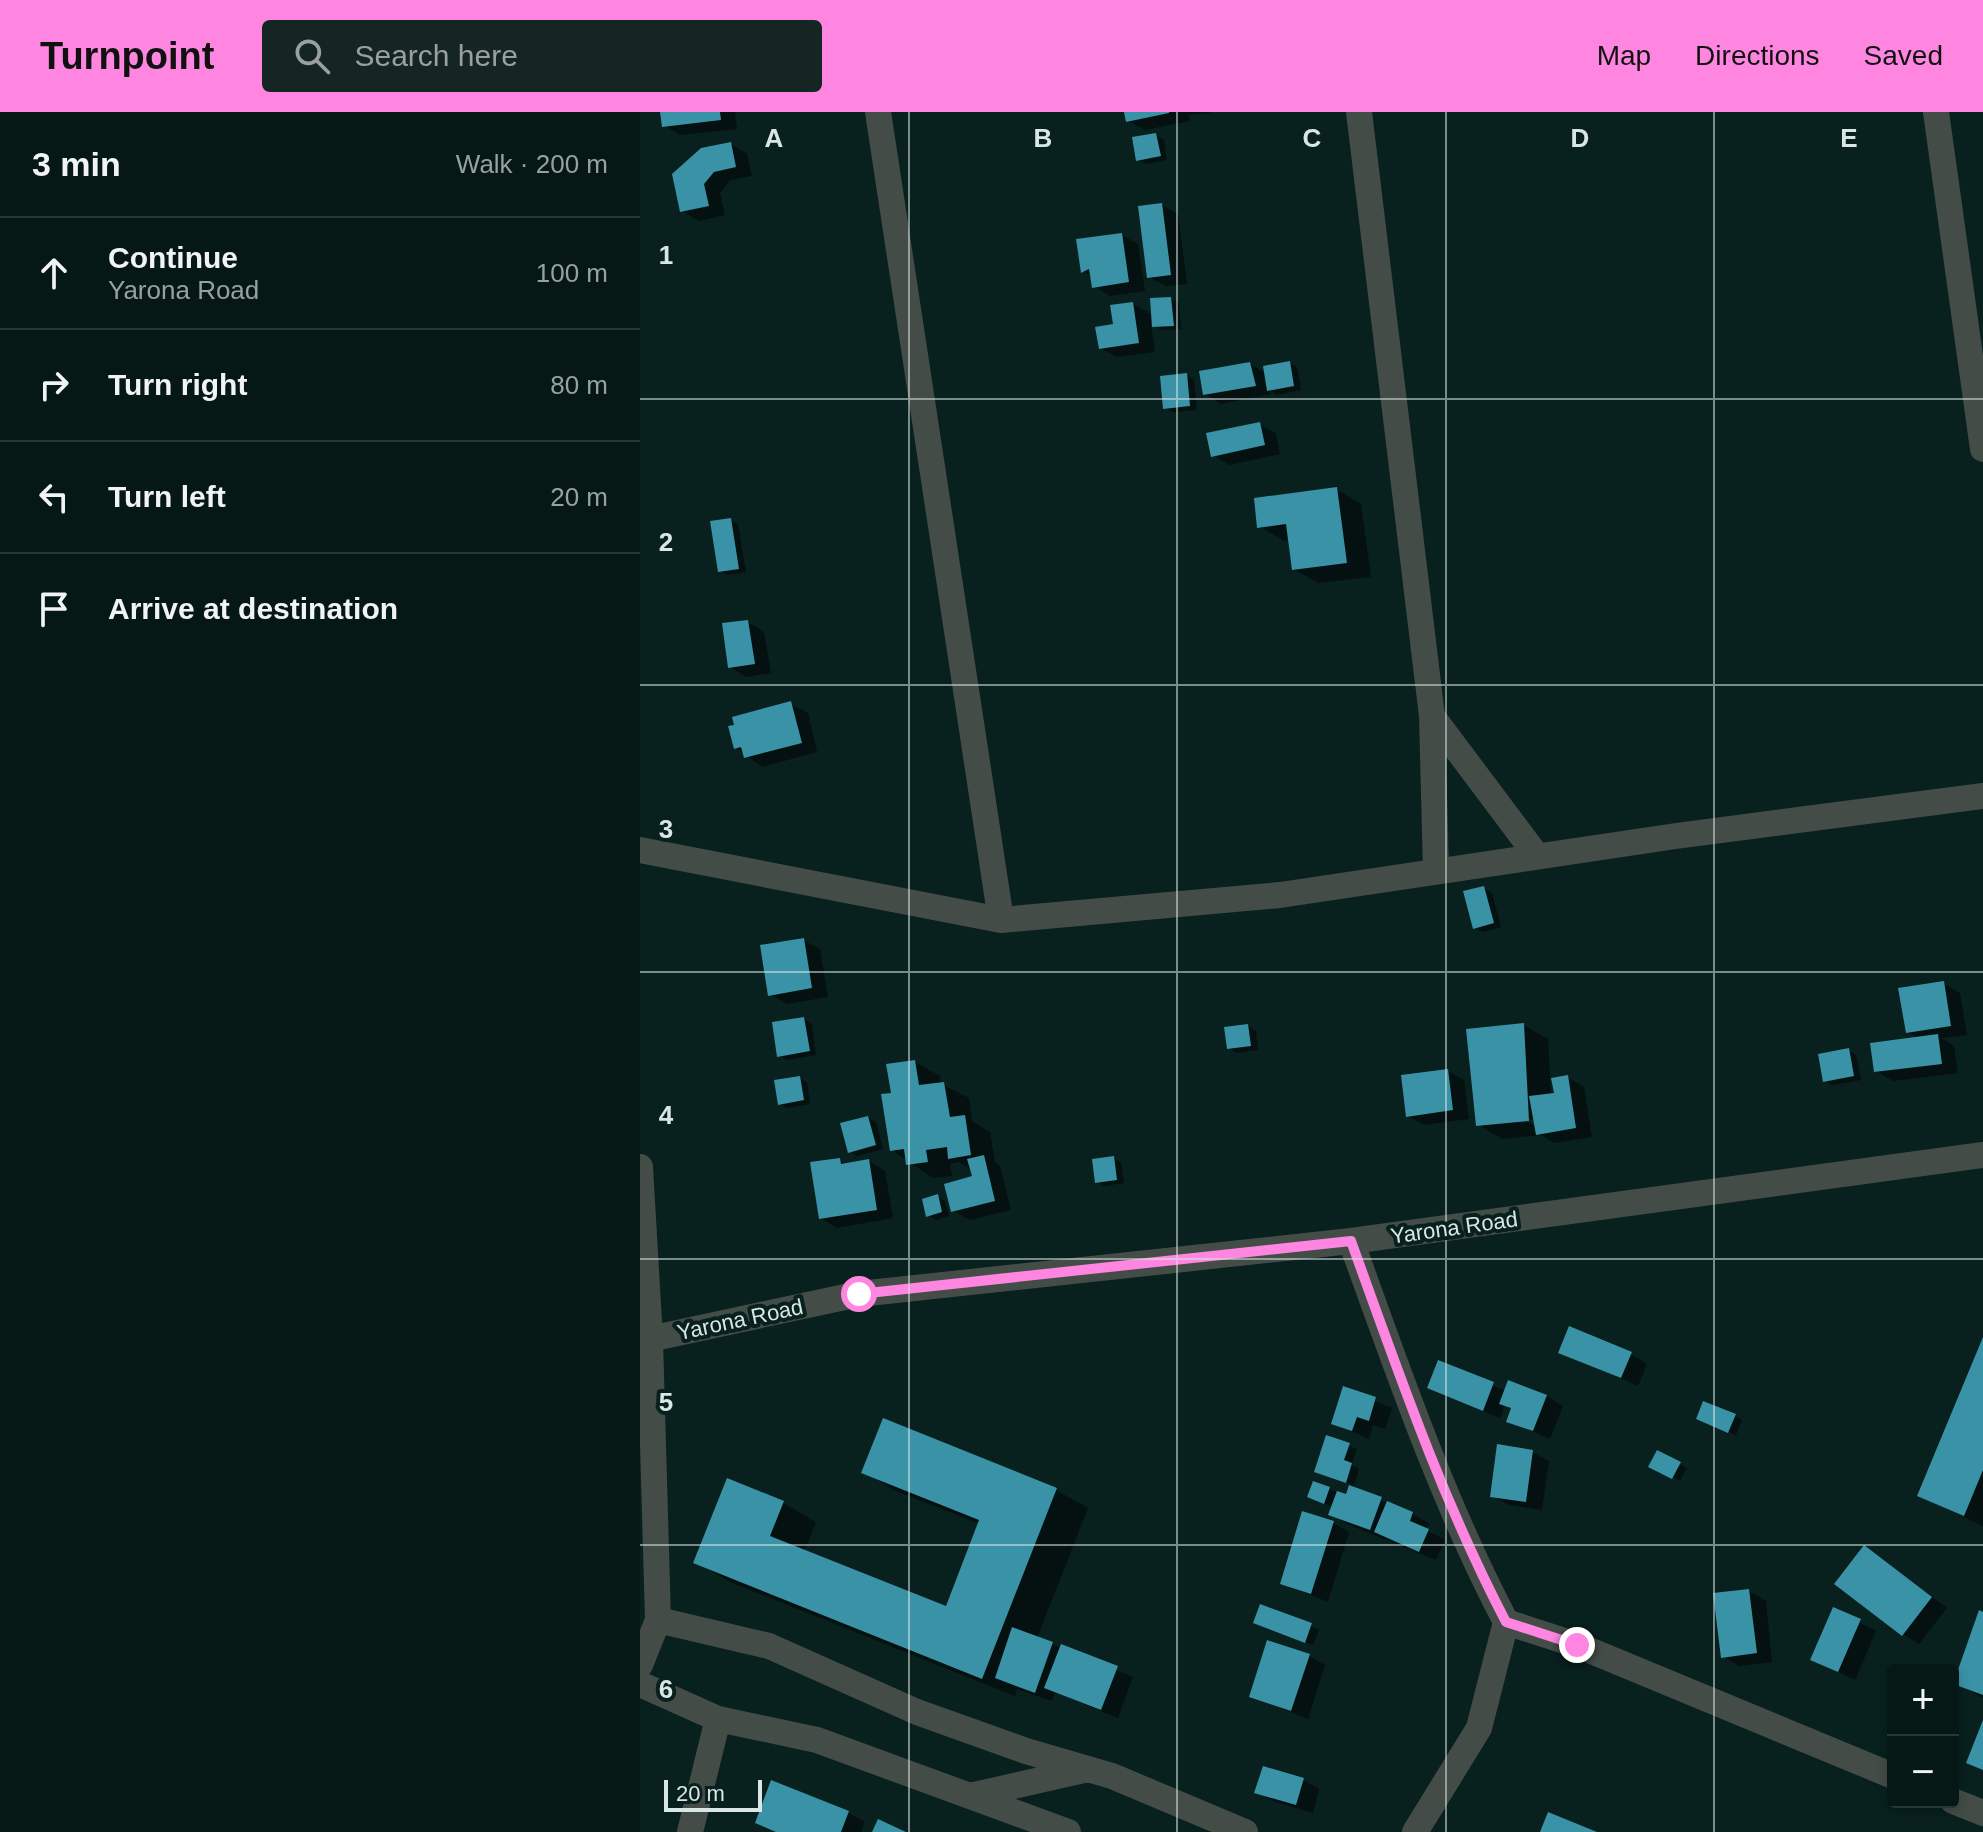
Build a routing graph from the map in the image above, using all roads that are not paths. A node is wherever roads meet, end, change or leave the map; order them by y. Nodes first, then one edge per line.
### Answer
1 (878, 112) edge
2 (1359, 112) edge
3 (1936, 112) edge
4 (1983, 449) edge
5 (1432, 716) junction
6 (1983, 796) edge
7 (640, 850) edge
8 (1537, 856) junction
9 (1436, 871) junction
10 (1001, 920) junction
11 (1983, 1155) edge
12 (640, 1167) edge
13 (1351, 1241) junction
14 (645, 1340) edge
15 (658, 1620) junction
16 (1506, 1622) junction
17 (640, 1665) edge
18 (640, 1684) edge
19 (718, 1719) junction
20 (1088, 1769) junction
21 (1887, 1774) edge
22 (967, 1797) junction
23 (1959, 1803) edge
24 (1983, 1813) edge
25 (690, 1832) edge
26 (1068, 1832) edge
27 (1245, 1832) edge
28 (1415, 1832) edge

1 - 10 street
2 - 5 street
3 - 4 street
5 - 8 street
5 - 9 street
6 - 8 street
7 - 10 street
8 - 9 street
9 - 10 street
11 - 13 street, Yarona Road
12 - 14 street
13 - 14 street, Yarona Road
13 - 16 street
14 - 15 street
15 - 17 street
15 - 20 street
16 - 21 street
16 - 28 street
18 - 19 street
19 - 22 street
19 - 25 street
20 - 22 street
20 - 27 street
22 - 26 street
23 - 24 street

